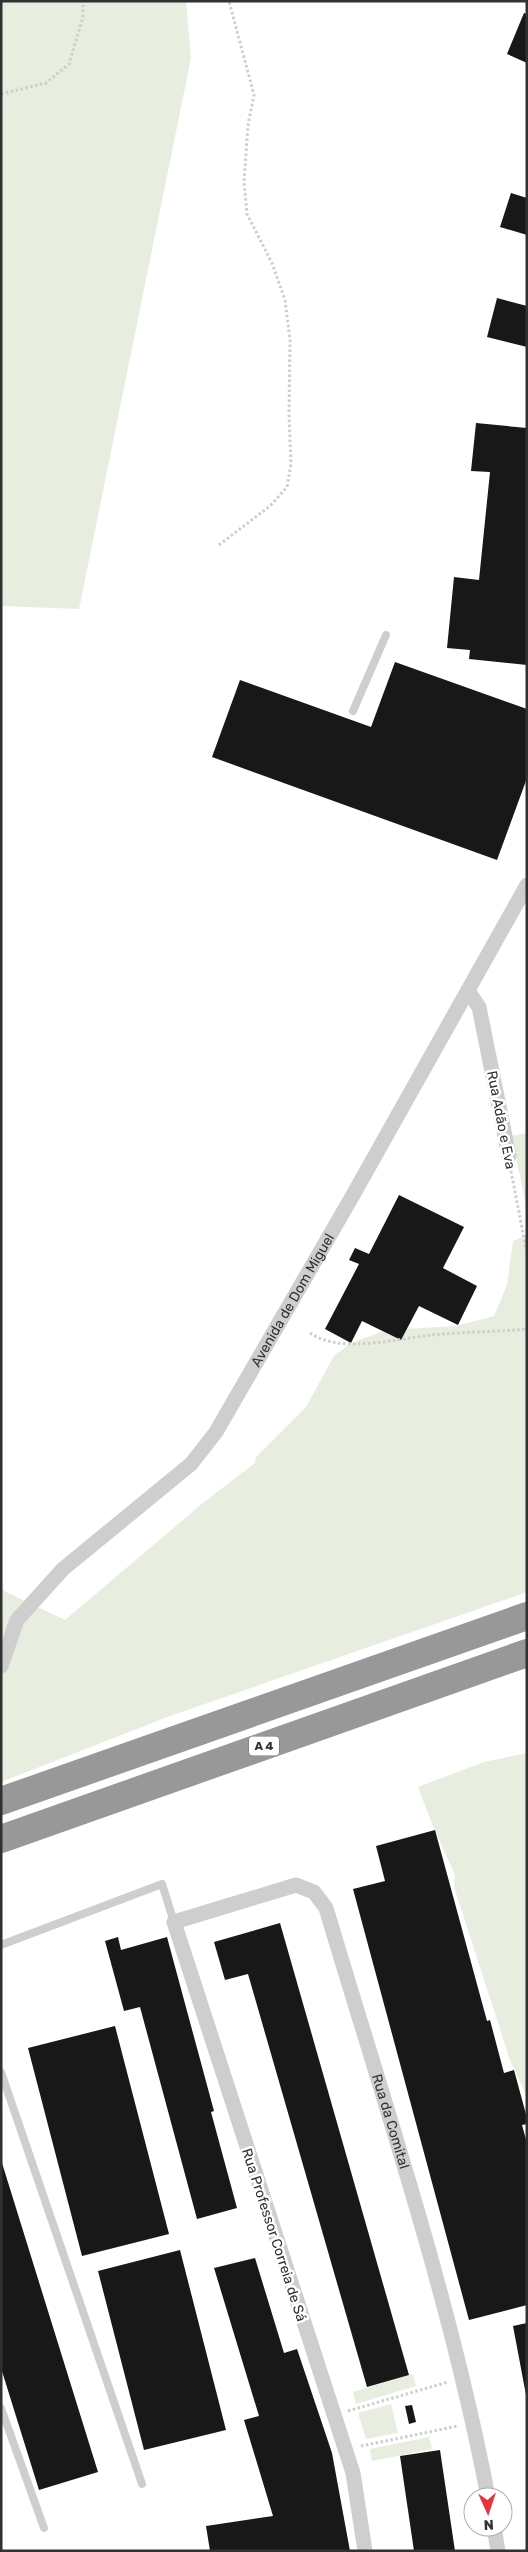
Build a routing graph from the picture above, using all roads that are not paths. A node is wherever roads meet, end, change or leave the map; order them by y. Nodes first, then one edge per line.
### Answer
1 (386, 635) dead end
2 (353, 711) dead end
3 (527, 885) edge
4 (468, 990) junction
5 (509, 1156) road end
6 (527, 1616) edge
7 (527, 1653) edge
8 (1, 1666) edge
9 (1, 1801) edge
10 (1, 1840) edge
11 (174, 1922) junction
12 (1, 1945) edge
13 (1, 2072) edge
14 (1, 2408) edge
15 (142, 2484) dead end
16 (486, 2487) edge
17 (44, 2528) dead end
18 (496, 2537) edge
19 (365, 2551) edge
20 (498, 2551) edge

1 - 2 lane
3 - 4 street, Avenida de Dom Miguel
4 - 5 street, Rua Adão e Eva
4 - 8 street, Avenida de Dom Miguel
6 - 9 highway
7 - 10 highway, A 4
11 - 12 lane
11 - 16 street, Rua da Comital
11 - 19 street, Rua Professor Correia de Sá
13 - 15 lane
14 - 17 lane
18 - 20 street

